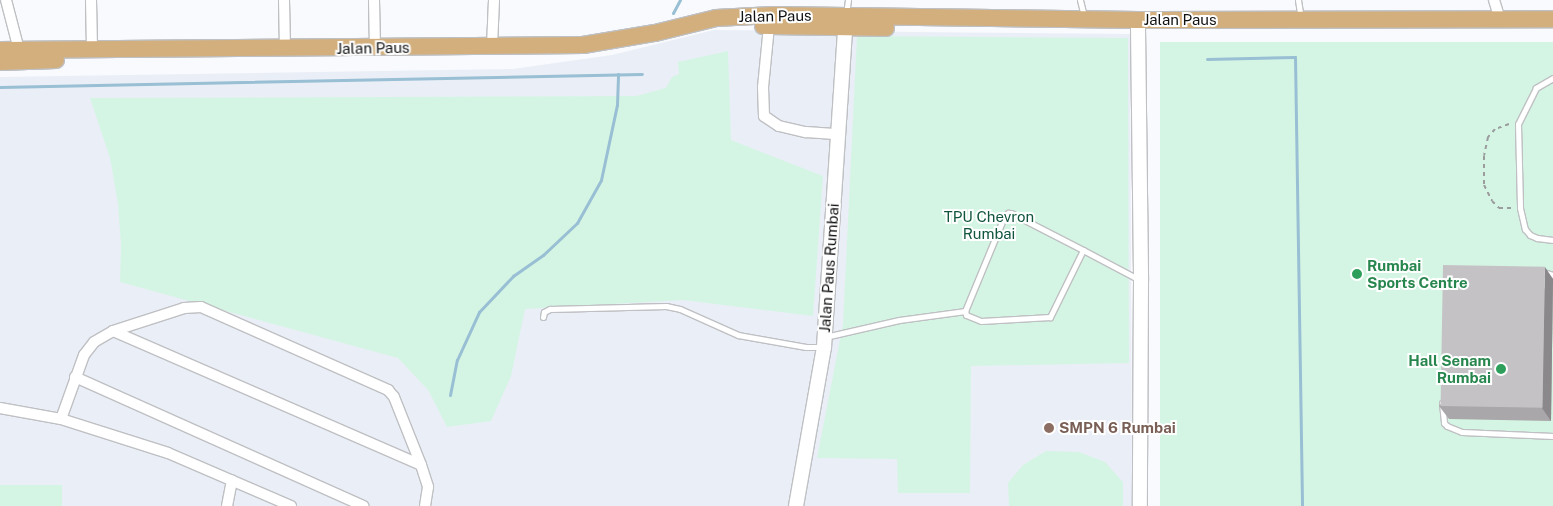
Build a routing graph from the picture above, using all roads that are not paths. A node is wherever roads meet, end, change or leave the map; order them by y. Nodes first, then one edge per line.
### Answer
1 (6, 0) edge
2 (91, 0) edge
3 (284, 0) edge
4 (374, 0) edge
5 (494, 0) edge
6 (1080, 0) edge
7 (1298, 0) edge
8 (1494, 0) edge
9 (846, 15) edge
10 (1085, 19) junction
11 (1553, 19) edge
12 (1500, 20) junction
13 (1301, 21) junction
14 (1138, 24) junction
15 (769, 26) junction
16 (1553, 28) edge
17 (492, 46) junction
18 (375, 48) junction
19 (92, 49) junction
20 (285, 49) junction
21 (0, 50) edge
22 (19, 50) junction
23 (0, 62) edge
24 (1553, 78) edge
25 (838, 134) junction
26 (1553, 240) edge
27 (1083, 250) junction
28 (1533, 272) edge
29 (1553, 275) edge
30 (1141, 280) junction
31 (964, 311) junction
32 (543, 317) dead end
33 (113, 331) junction
34 (825, 342) junction
35 (75, 377) junction
36 (1442, 400) edge
37 (0, 408) edge
38 (61, 419) junction
39 (1553, 436) edge
40 (421, 465) junction
41 (232, 480) junction
42 (227, 506) edge
43 (291, 506) edge
44 (363, 506) edge
45 (426, 506) edge
46 (796, 506) edge
47 (1140, 506) edge

1 - 22 street
2 - 19 street
3 - 20 street
4 - 18 street
5 - 17 street
6 - 10 lane
7 - 13 lane
8 - 12 street
9 - 10 main road, Jalan Paus
9 - 14 main road, Jalan Paus
9 - 15 main road, Jalan Paus
9 - 17 main road, Jalan Paus
9 - 25 street, Jalan Paus Rumbai
10 - 14 main road, Jalan Paus
11 - 12 main road, Jalan Paus
12 - 13 main road, Jalan Paus
13 - 14 main road, Jalan Paus
14 - 16 main road, Jalan Paus
14 - 30 street
15 - 23 main road, Jalan Paus
15 - 25 street
17 - 18 main road, Jalan Paus
18 - 20 main road, Jalan Paus
19 - 20 main road, Jalan Paus
19 - 22 main road, Jalan Paus
21 - 22 main road, Jalan Paus
24 - 26 lane
25 - 34 street, Jalan Paus Rumbai
27 - 30 lane
27 - 31 lane
27 - 31 lane
28 - 29 lane
30 - 47 street
31 - 34 lane
32 - 34 lane
33 - 35 street
33 - 40 street
33 - 40 street
34 - 46 street, Jalan Paus Rumbai
35 - 38 street
35 - 44 street
36 - 39 lane
37 - 38 street
38 - 41 street
40 - 45 street
41 - 42 street
41 - 43 street

